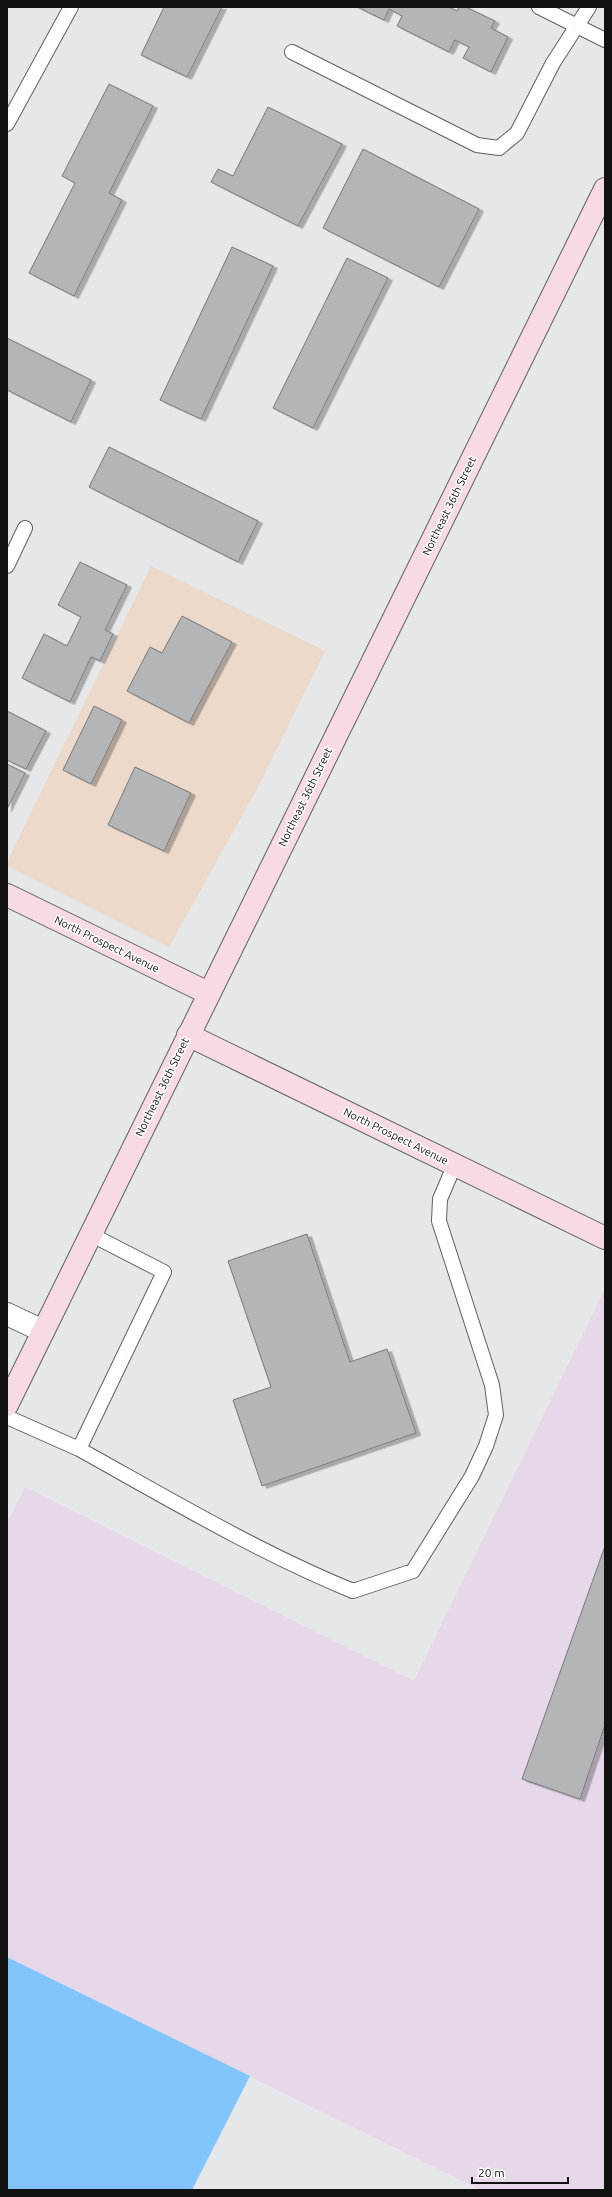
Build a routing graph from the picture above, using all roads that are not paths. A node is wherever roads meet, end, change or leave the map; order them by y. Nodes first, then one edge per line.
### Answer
1 (71, 7) edge
2 (539, 7) edge
3 (589, 7) edge
4 (577, 26) junction
5 (605, 40) edge
6 (292, 52) dead end
7 (7, 124) edge
8 (605, 189) edge
9 (25, 528) dead end
10 (7, 566) edge
11 (7, 895) edge
12 (208, 993) junction
13 (188, 1035) junction
14 (455, 1164) junction
15 (90, 1234) junction
16 (605, 1238) edge
17 (7, 1314) edge
18 (43, 1331) junction
19 (7, 1405) edge
20 (7, 1417) edge
21 (79, 1449) junction

1 - 7 lane
2 - 4 lane
3 - 4 lane
4 - 5 lane
4 - 6 lane
8 - 12 main road, Northeast 36th Street
9 - 10 lane
11 - 12 main road, North Prospect Avenue
12 - 13 main road, Northeast 36th Street
13 - 14 main road, North Prospect Avenue
13 - 15 main road, Northeast 36th Street
14 - 16 main road, North Prospect Avenue
14 - 21 lane
15 - 18 main road, Northeast 36th Street
15 - 21 lane
17 - 18 street
18 - 19 main road, Northeast 36th Street
20 - 21 lane

